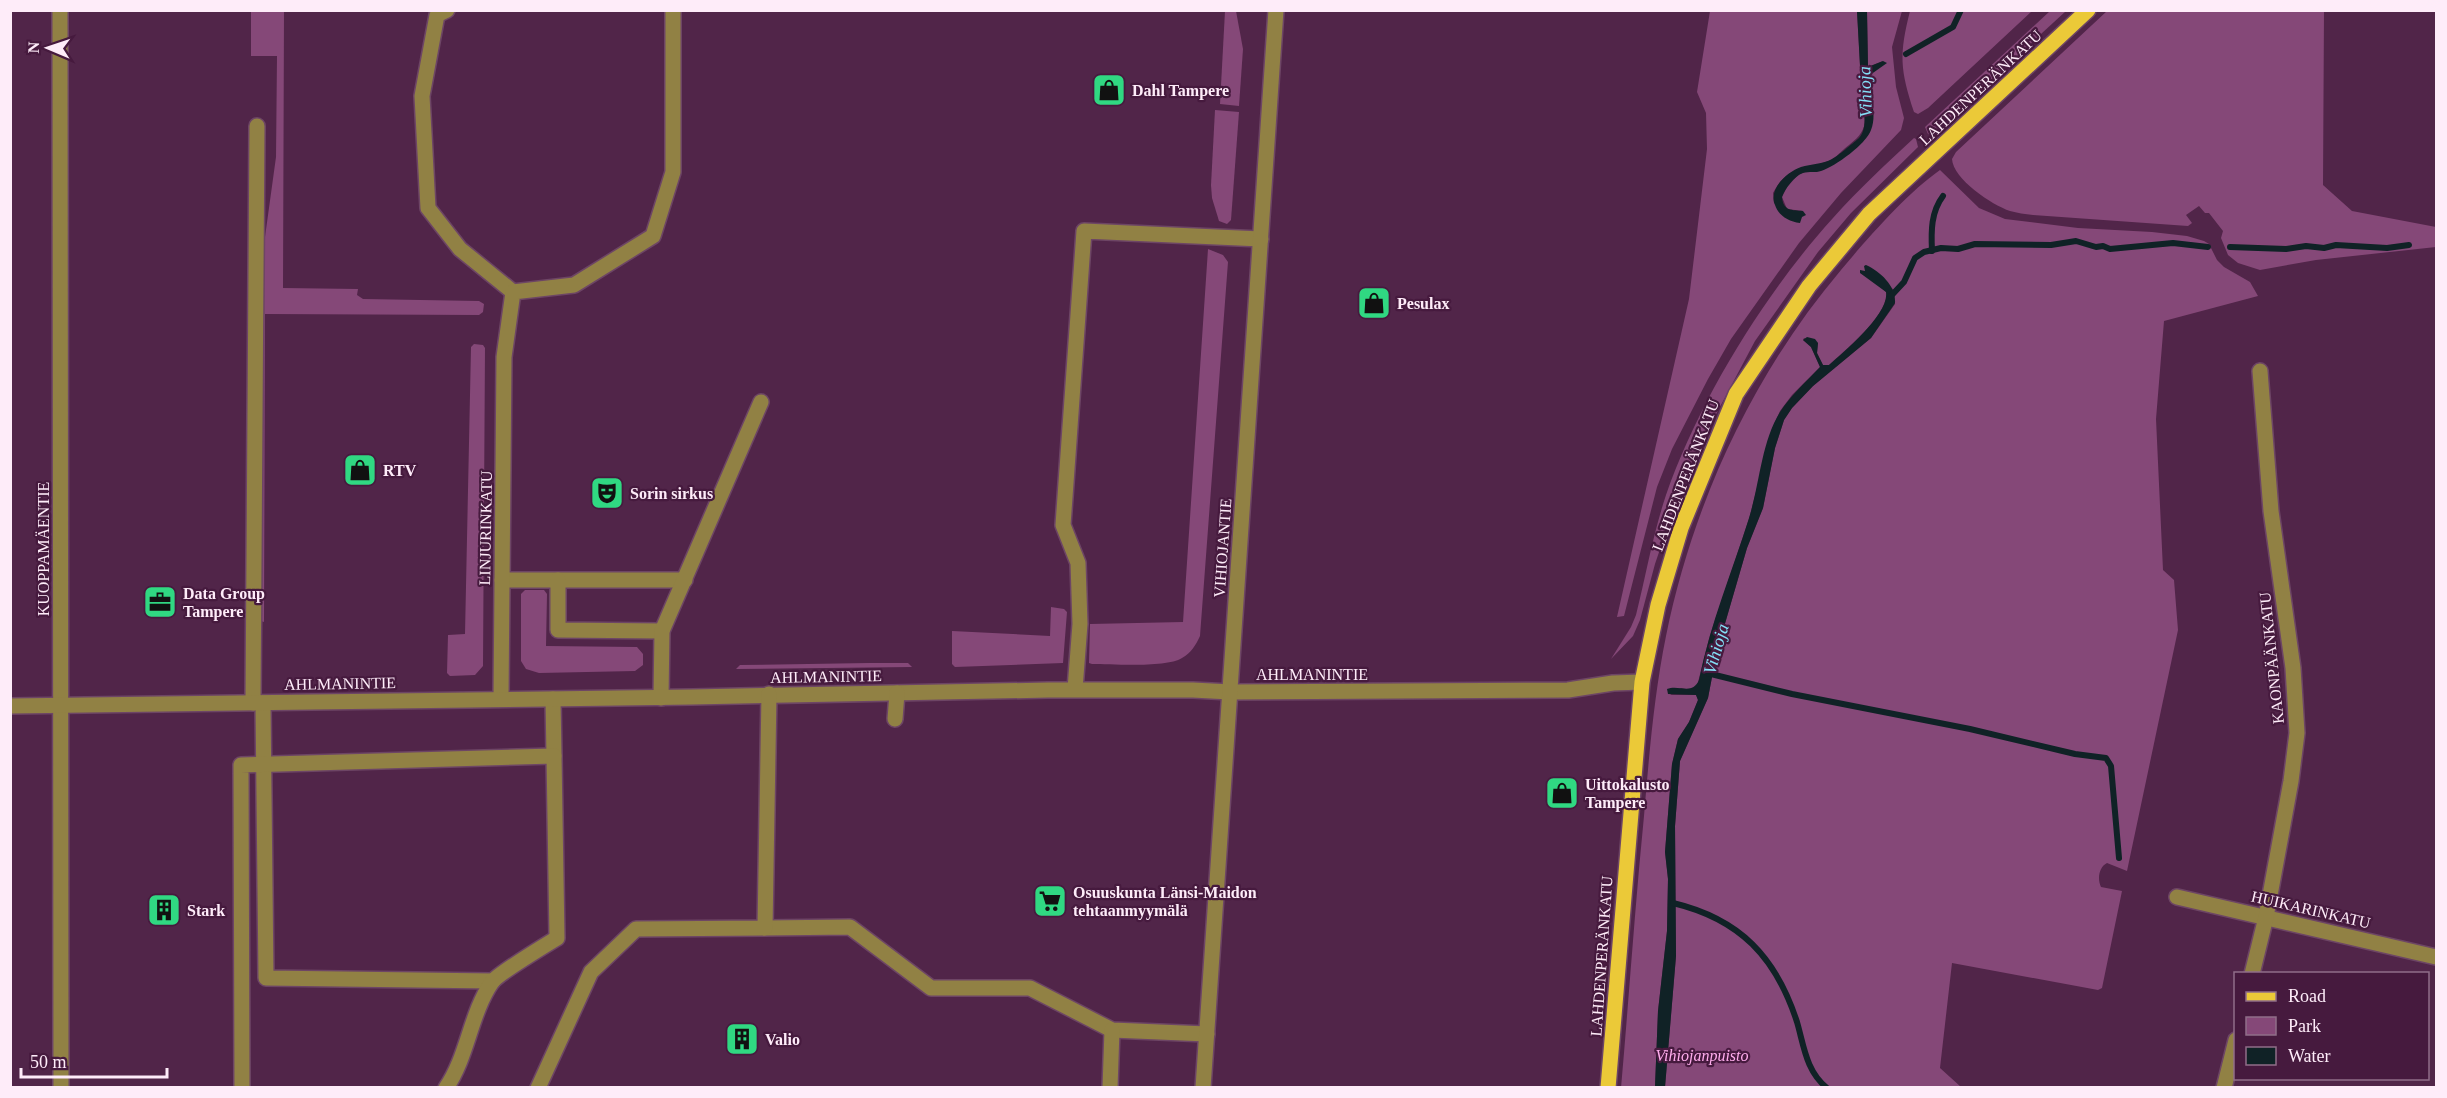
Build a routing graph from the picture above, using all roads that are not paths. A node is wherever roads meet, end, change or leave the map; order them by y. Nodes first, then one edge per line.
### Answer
1 (60, 10) edge
2 (673, 10) edge
3 (1276, 10) edge
4 (2088, 10) edge
5 (439, 12) edge
6 (257, 126) dead end
7 (1260, 238) junction
8 (513, 292) junction
9 (2260, 371) dead end
10 (761, 402) dead end
11 (502, 580) junction
12 (558, 580) junction
13 (685, 580) junction
14 (662, 631) junction
15 (1642, 682) junction
16 (1075, 689) junction
17 (1230, 692) junction
18 (897, 693) junction
19 (769, 694) junction
20 (661, 698) junction
21 (501, 699) junction
22 (553, 699) junction
23 (258, 703) junction
24 (10, 706) edge
25 (60, 706) junction
26 (895, 718) dead end
27 (554, 756) junction
28 (263, 765) junction
29 (2178, 897) dead end
30 (2266, 917) junction
31 (765, 928) junction
32 (2436, 957) edge
33 (2252, 972) edge
34 (493, 981) junction
35 (1112, 1030) junction
36 (1207, 1034) junction
37 (2234, 1044) edge
38 (61, 1088) edge
39 (242, 1088) edge
40 (446, 1088) edge
41 (538, 1088) edge
42 (1110, 1088) edge
43 (1203, 1088) edge
44 (1608, 1088) edge
45 (2224, 1088) edge

1 - 25 street, KUOPPAMÄENTIE
2 - 8 street
3 - 7 street, VIHIOJANTIE
4 - 15 main road, LAHDENPERÄNKATU
5 - 8 street
6 - 23 street
7 - 16 street
7 - 17 street, VIHIOJANTIE
8 - 11 street, LINJURINKATU
9 - 30 street, KAONPÄÄNKATU
10 - 13 street
11 - 12 street
11 - 21 street, LINJURINKATU
12 - 13 street
12 - 14 street
13 - 14 street
14 - 20 street
15 - 17 street, AHLMANINTIE
15 - 44 main road, LAHDENPERÄNKATU
16 - 17 street, AHLMANINTIE
16 - 18 street, AHLMANINTIE
17 - 36 street, VIHIOJANTIE
18 - 19 street, AHLMANINTIE
18 - 26 street
19 - 20 street, AHLMANINTIE
19 - 31 street
20 - 22 street, AHLMANINTIE
21 - 22 street, AHLMANINTIE
21 - 23 street, AHLMANINTIE
22 - 27 street
23 - 25 street, AHLMANINTIE
23 - 28 street
24 - 25 street, AHLMANINTIE
25 - 38 street, KUOPPAMÄENTIE
27 - 28 street
27 - 34 street
28 - 34 street
28 - 39 street
29 - 30 street, HUIKARINKATU
30 - 32 street, HUIKARINKATU
30 - 33 street, KAONPÄÄNKATU
31 - 35 street
31 - 41 street
34 - 40 street
35 - 36 street
35 - 42 street
36 - 43 street, VIHIOJANTIE
37 - 45 street

